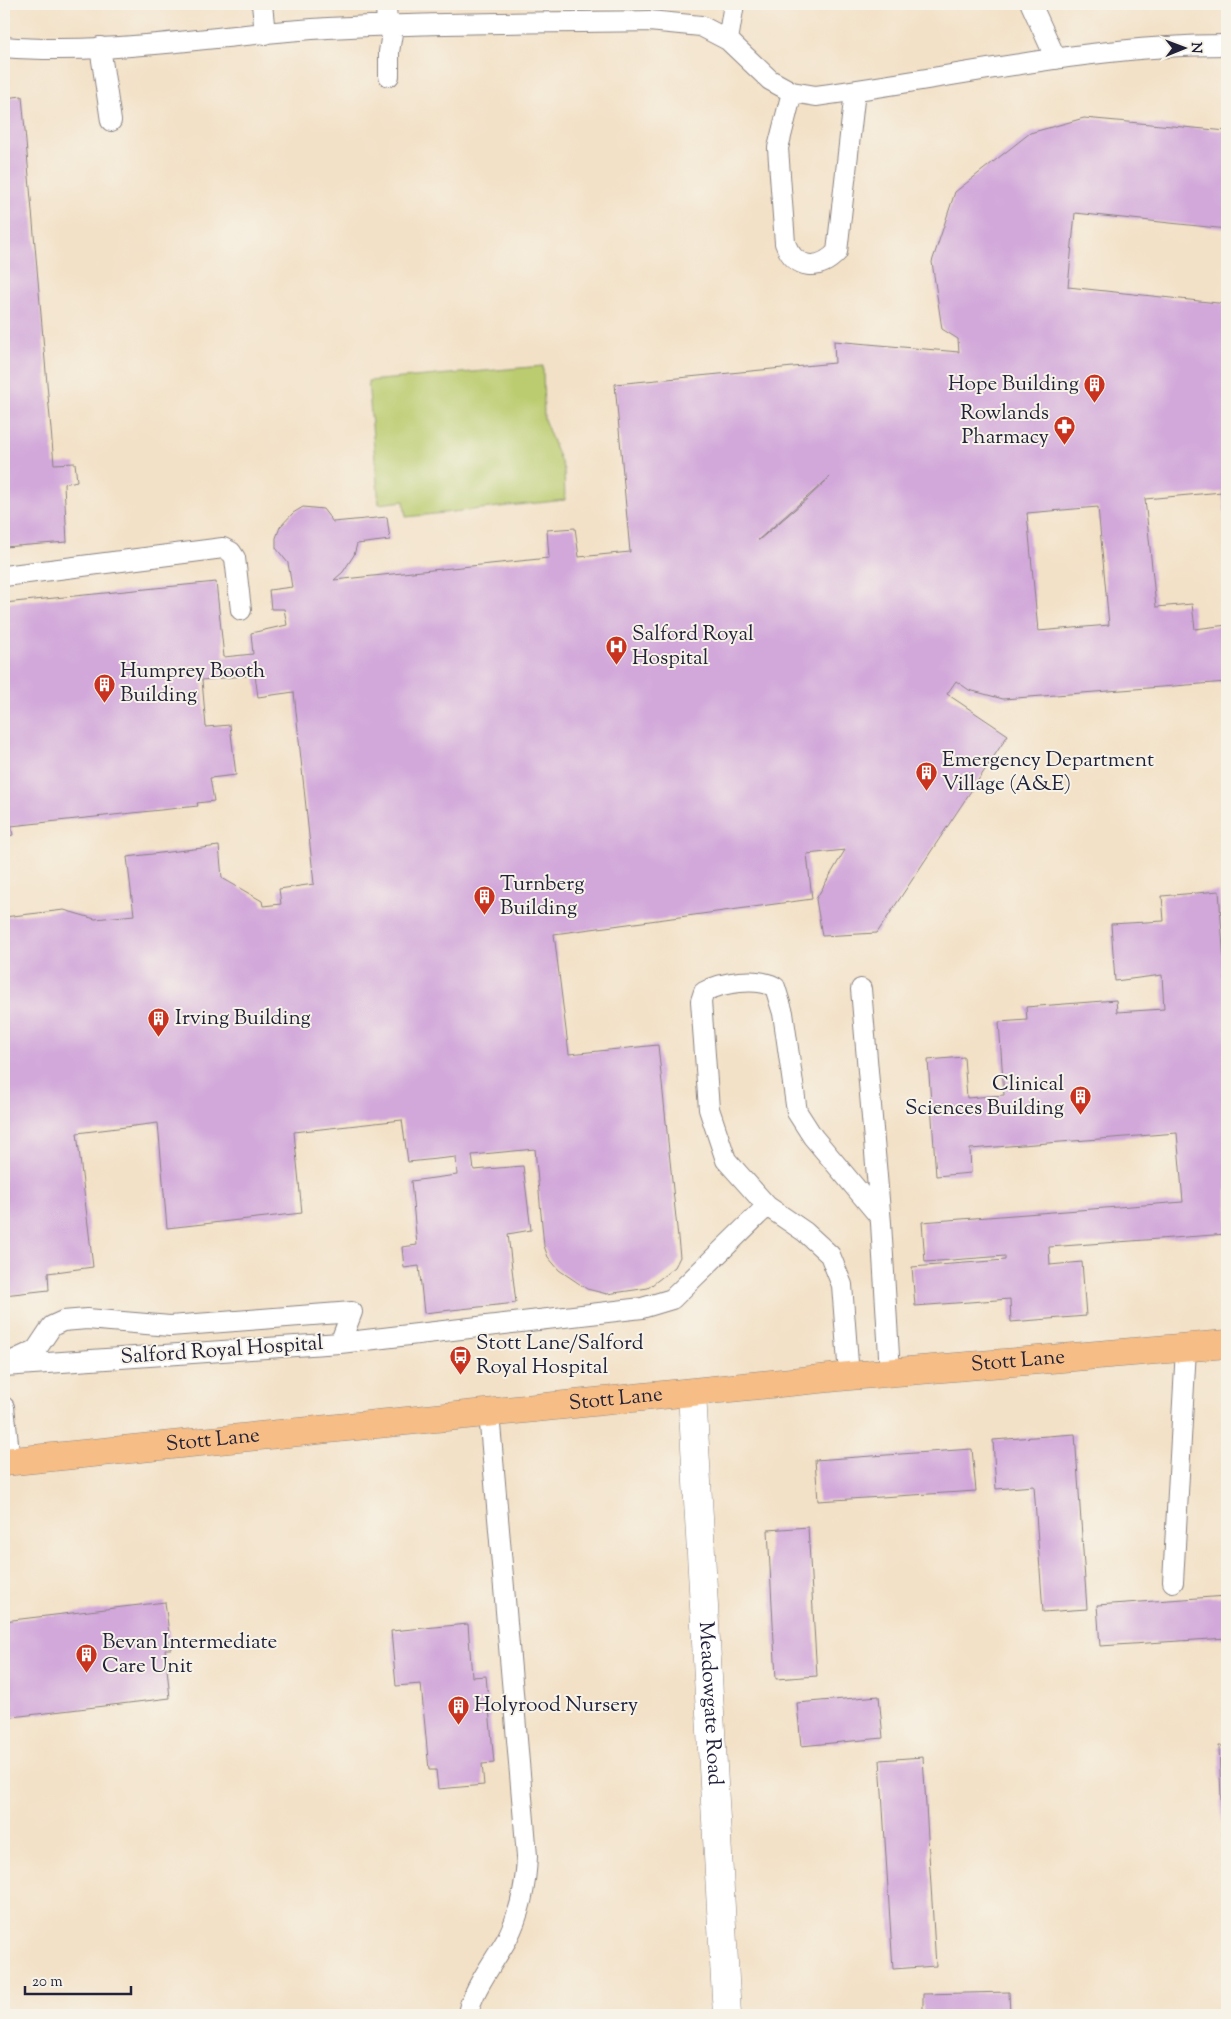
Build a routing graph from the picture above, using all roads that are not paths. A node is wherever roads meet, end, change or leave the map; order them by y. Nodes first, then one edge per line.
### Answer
1 (262, 4) edge
2 (386, 4) edge
3 (734, 4) edge
4 (1031, 4) edge
5 (390, 27) junction
6 (265, 34) junction
7 (728, 40) junction
8 (1227, 45) edge
9 (4, 47) edge
10 (100, 47) junction
11 (1056, 59) junction
12 (389, 76) dead end
13 (855, 91) junction
14 (792, 92) junction
15 (111, 121) dead end
16 (4, 576) edge
17 (241, 610) dead end
18 (861, 989) dead end
19 (767, 1206) junction
20 (880, 1217) junction
21 (340, 1343) junction
22 (1227, 1344) edge
23 (1186, 1348) junction
24 (4, 1366) edge
25 (890, 1372) junction
26 (849, 1376) junction
27 (692, 1393) junction
28 (4, 1407) edge
29 (489, 1413) junction
30 (7, 1461) edge
31 (1173, 1582) dead end
32 (468, 2015) edge
33 (727, 2015) edge

1 - 6 lane
2 - 5 lane
3 - 7 lane
4 - 11 lane
5 - 6 lane
5 - 7 lane
5 - 12 lane
6 - 10 lane
7 - 14 lane
8 - 11 lane
9 - 10 lane
10 - 15 lane
11 - 13 lane
13 - 14 lane
13 - 14 lane
16 - 17 lane
18 - 20 lane
19 - 20 lane
19 - 21 lane
19 - 26 lane
20 - 25 lane
21 - 24 lane, Salford Royal Hospital
21 - 24 lane, Salford Royal Hospital
22 - 23 main road, Stott Lane
23 - 25 main road, Stott Lane
23 - 31 lane
25 - 26 main road, Stott Lane
26 - 27 main road, Stott Lane
27 - 29 main road, Stott Lane
27 - 33 street, Meadowgate Road
28 - 30 lane
29 - 30 main road, Stott Lane
29 - 32 lane

